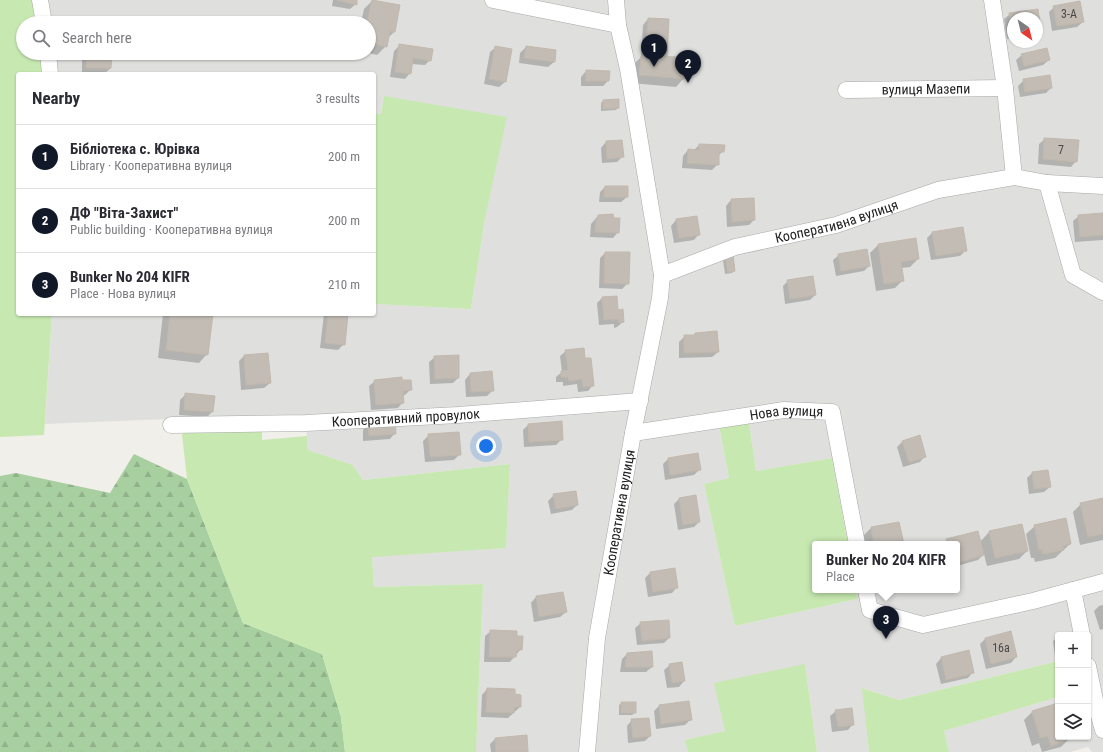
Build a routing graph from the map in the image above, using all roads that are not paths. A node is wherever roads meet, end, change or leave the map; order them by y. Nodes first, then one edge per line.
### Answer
1 (40, 0) edge
2 (493, 0) edge
3 (616, 0) edge
4 (992, 0) edge
5 (43, 16) edge
6 (618, 25) junction
7 (49, 60) edge
8 (50, 72) edge
9 (1005, 88) junction
10 (846, 90) dead end
11 (1014, 178) junction
12 (1047, 183) junction
13 (1103, 186) edge
14 (662, 275) junction
15 (1103, 292) edge
16 (640, 400) junction
17 (170, 425) dead end
18 (633, 433) junction
19 (856, 541) edge
20 (1103, 582) edge
21 (1073, 590) junction
22 (867, 593) edge
23 (1081, 632) edge
24 (1088, 668) edge
25 (1103, 730) edge
26 (587, 752) edge

1 - 5 street
2 - 6 street
3 - 6 street, Кооперативна вулиця
4 - 9 street
6 - 14 street, Кооперативна вулиця
7 - 8 street
9 - 10 street, вулиця Мазепи
9 - 11 street
11 - 12 street
11 - 14 street, Кооперативна вулиця
12 - 13 street
12 - 15 street
14 - 16 street, Кооперативна вулиця
16 - 17 street, Кооперативний провулок
16 - 18 street, Кооперативна вулиця
18 - 19 street, Нова вулиця
18 - 26 street, Кооперативна вулиця
20 - 21 street
21 - 22 street
21 - 23 street
24 - 25 street

